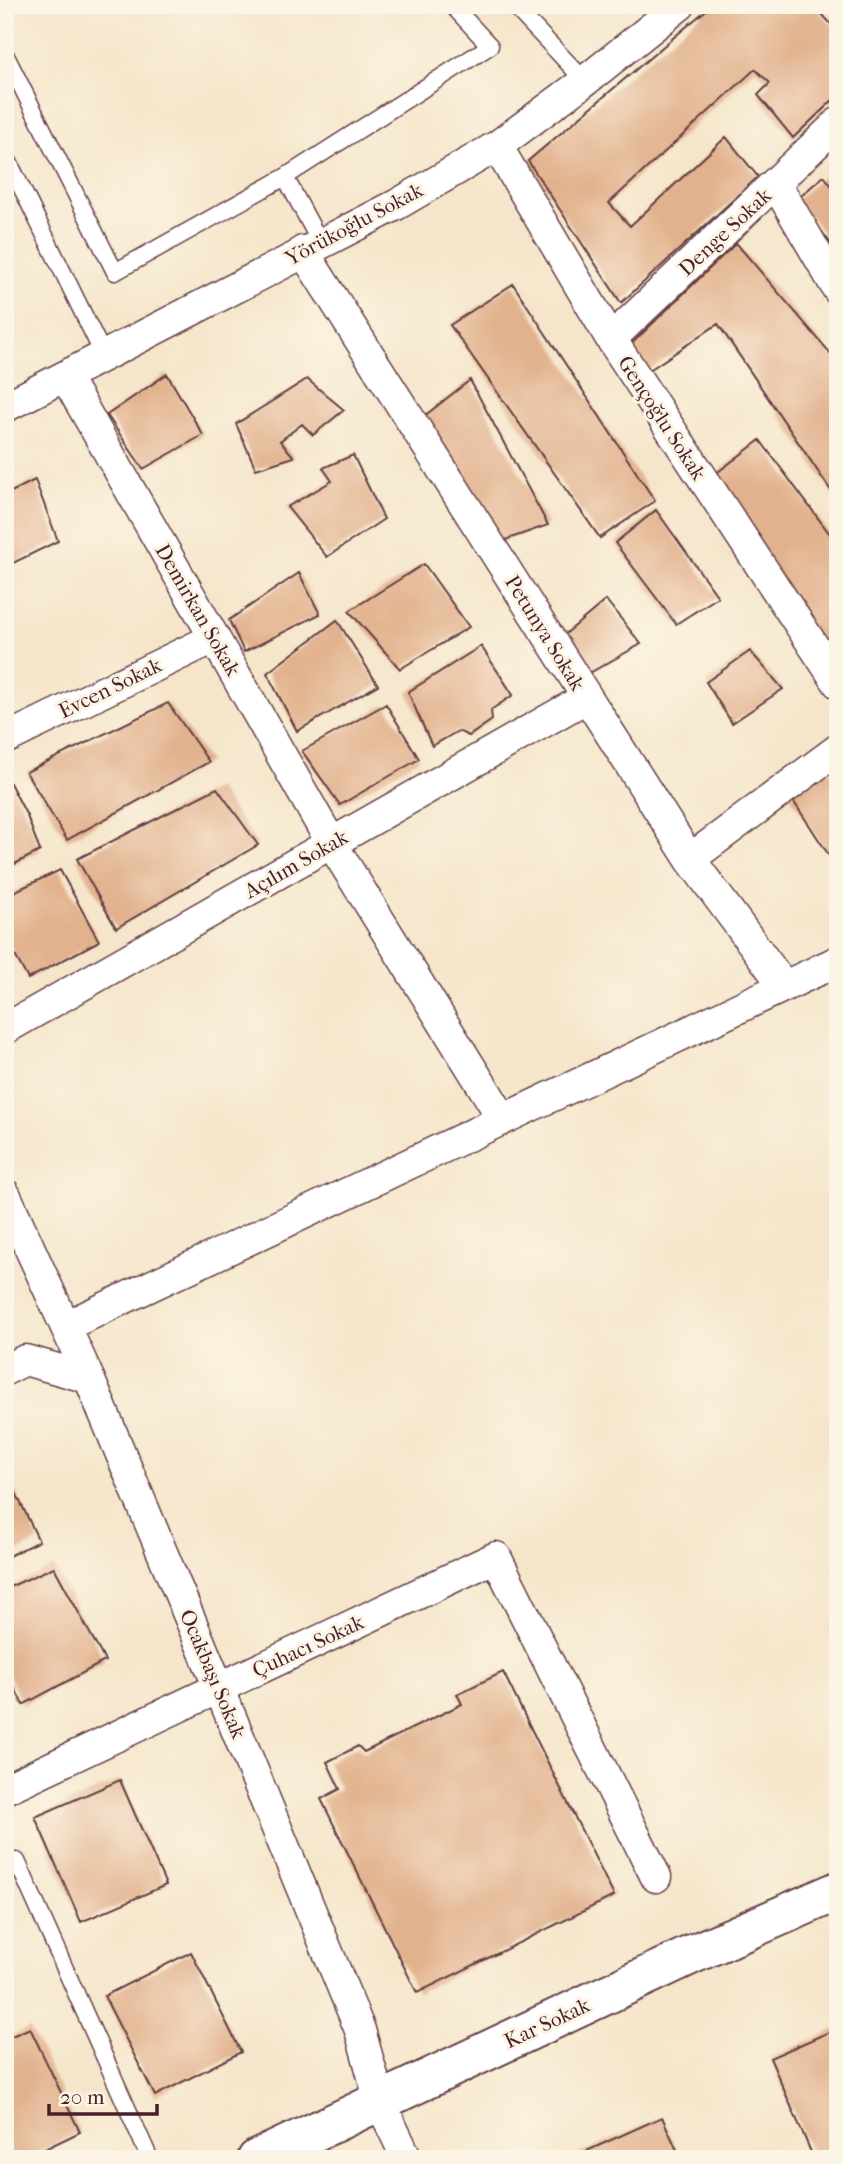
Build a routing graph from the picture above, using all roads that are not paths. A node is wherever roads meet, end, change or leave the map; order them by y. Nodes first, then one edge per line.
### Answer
1 (452, 5) edge
2 (513, 5) edge
3 (680, 5) edge
4 (5, 54) edge
5 (585, 81) junction
6 (838, 123) edge
7 (497, 146) junction
8 (5, 154) edge
9 (285, 177) junction
10 (776, 184) junction
11 (312, 247) junction
12 (838, 290) edge
13 (611, 339) junction
14 (104, 356) junction
15 (65, 376) junction
16 (5, 407) edge
17 (214, 638) junction
18 (838, 683) edge
19 (586, 698) junction
20 (5, 739) edge
21 (838, 750) edge
22 (332, 844) junction
23 (690, 859) junction
24 (838, 961) edge
25 (784, 986) junction
26 (5, 1028) edge
27 (503, 1119) junction
28 (5, 1194) edge
29 (66, 1326) junction
30 (5, 1370) edge
31 (89, 1378) junction
32 (219, 1688) junction
33 (5, 1789) edge
34 (17, 1861) dead end
35 (656, 1877) dead end
36 (838, 1891) edge
37 (380, 2102) junction
38 (150, 2159) edge
39 (257, 2159) edge
40 (407, 2159) edge

1 - 9 lane
2 - 5 lane
3 - 5 street, Yörükoğlu Sokak
4 - 9 lane
5 - 7 street, Yörükoğlu Sokak
6 - 10 street, Denge Sokak
7 - 11 street, Yörükoğlu Sokak
7 - 13 street, Gençoğlu Sokak
8 - 14 lane
9 - 11 lane
10 - 12 street
10 - 13 street, Denge Sokak
11 - 14 street, Yörükoğlu Sokak
11 - 19 street, Petunya Sokak
13 - 18 street, Gençoğlu Sokak
14 - 15 street, Yörükoğlu Sokak
15 - 16 street, Yörükoğlu Sokak
15 - 17 street, Demirkan Sokak
17 - 20 street, Evcen Sokak
17 - 22 street, Demirkan Sokak
19 - 22 street, Açılım Sokak
19 - 23 street, Petunya Sokak
21 - 23 street
22 - 26 street, Açılım Sokak
22 - 27 street, Demirkan Sokak
23 - 25 street, Petunya Sokak
24 - 25 street
25 - 27 street
27 - 29 street
28 - 29 street, Ocakbaşı Sokak
29 - 31 street, Ocakbaşı Sokak
30 - 31 street
31 - 32 street, Ocakbaşı Sokak
32 - 33 street, Çuhacı Sokak
32 - 35 street, Çuhacı Sokak
32 - 37 street, Ocakbaşı Sokak
34 - 38 lane
36 - 37 street, Kar Sokak
37 - 39 street, Kar Sokak
37 - 40 street, Ocakbaşı Sokak

